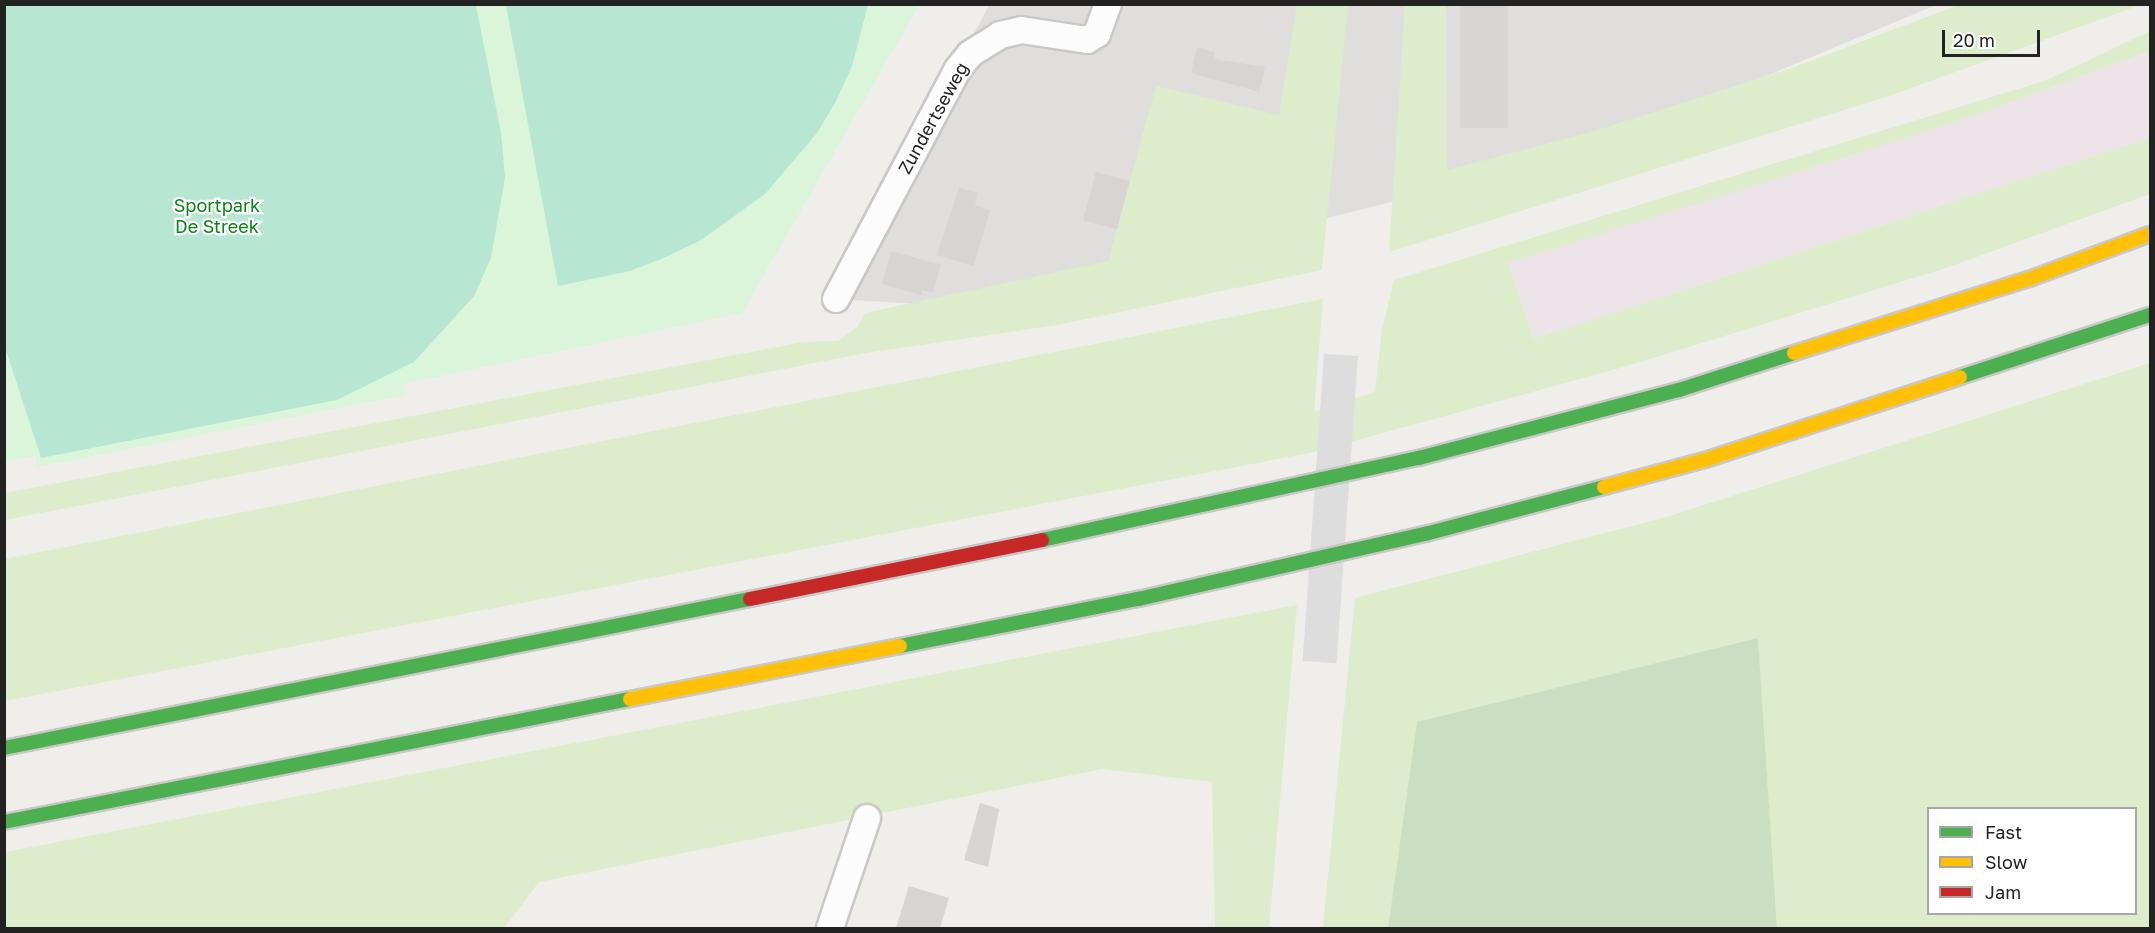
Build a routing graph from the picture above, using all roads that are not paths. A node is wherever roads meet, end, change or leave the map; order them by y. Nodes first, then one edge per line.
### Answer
1 (1108, 4) edge
2 (2151, 234) edge
3 (836, 299) dead end
4 (2151, 315) edge
5 (4, 748) edge
6 (867, 818) dead end
7 (4, 822) edge
8 (830, 928) edge

1 - 3 street, Zundertseweg
2 - 5 highway
4 - 7 highway
6 - 8 street

